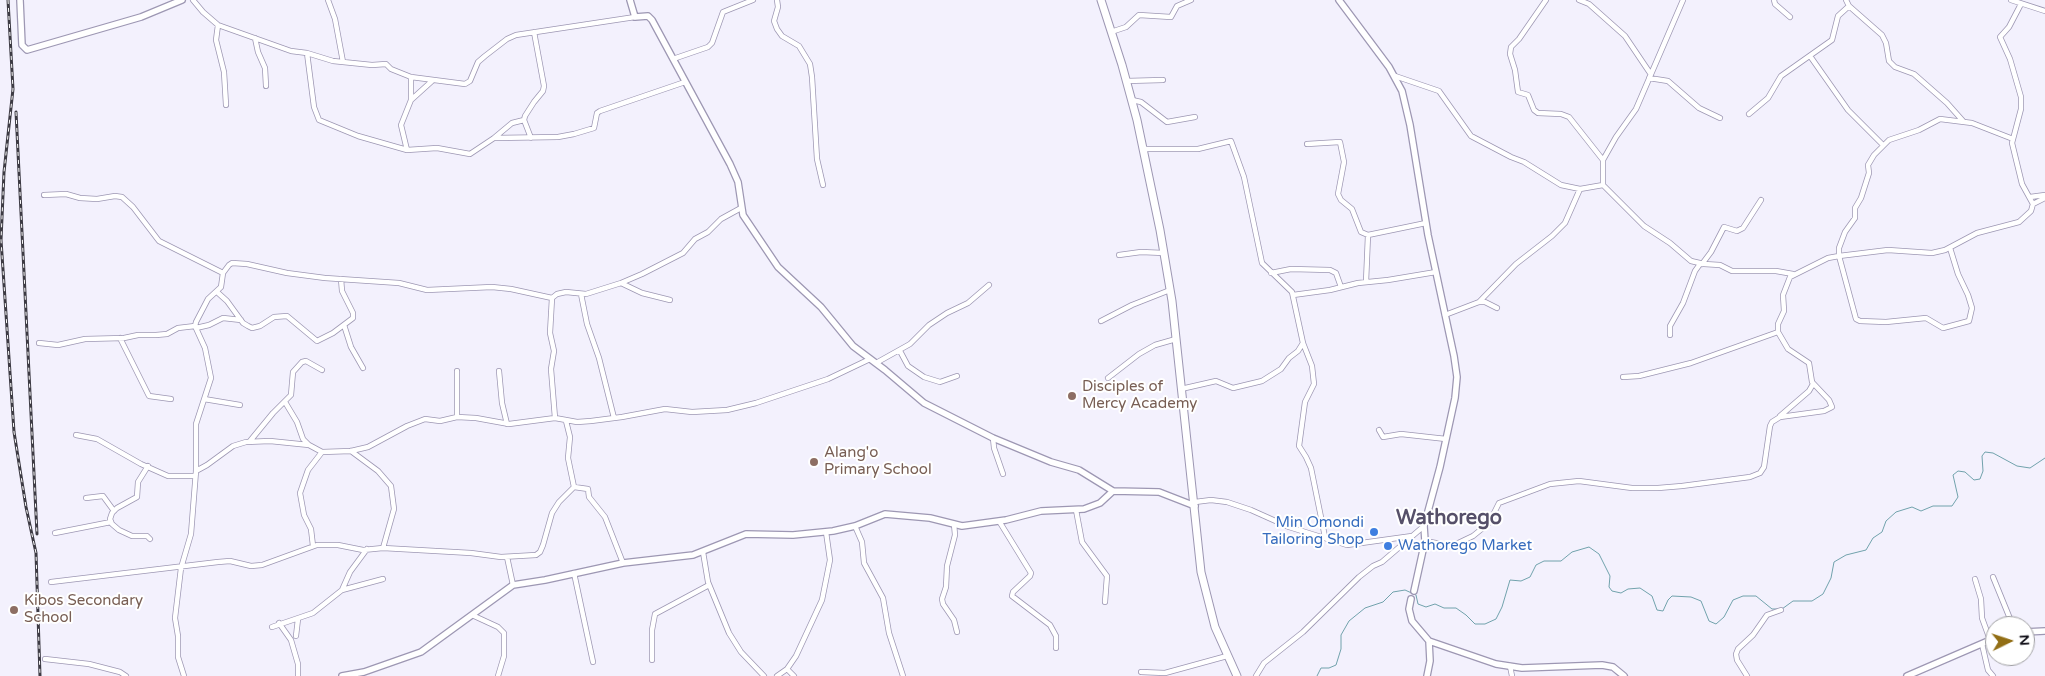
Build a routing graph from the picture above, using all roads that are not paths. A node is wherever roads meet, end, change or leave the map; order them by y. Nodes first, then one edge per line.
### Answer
1 (20, 0) edge
2 (182, 0) edge
3 (193, 0) edge
4 (328, 0) edge
5 (630, 0) edge
6 (753, 0) edge
7 (777, 0) edge
8 (1100, 0) edge
9 (1191, 0) edge
10 (1340, 0) edge
11 (1546, 0) edge
12 (1579, 0) edge
13 (1682, 0) edge
14 (1774, 0) edge
15 (1846, 0) edge
16 (2012, 0) edge
17 (2021, 4) junction
18 (1849, 6) junction
19 (2044, 9) edge
20 (635, 17) junction
21 (1790, 17) dead end
22 (218, 25) junction
23 (534, 32) junction
24 (1111, 32) junction
25 (255, 38) junction
26 (307, 53) junction
27 (1810, 56) junction
28 (673, 59) junction
29 (343, 62) junction
30 (1650, 73) junction
31 (1395, 76) junction
32 (412, 77) junction
33 (1649, 78) junction
34 (1163, 80) dead end
35 (432, 81) junction
36 (1126, 81) junction
37 (685, 82) junction
38 (266, 86) dead end
39 (411, 100) junction
40 (1132, 100) junction
41 (226, 105) dead end
42 (1749, 114) dead end
43 (1195, 118) dead end
44 (1720, 118) dead end
45 (524, 120) junction
46 (1963, 121) junction
47 (494, 138) junction
48 (531, 138) junction
49 (2013, 139) junction
50 (1307, 144) dead end
51 (1883, 145) junction
52 (1143, 149) junction
53 (406, 150) junction
54 (1603, 160) junction
55 (822, 185) dead end
56 (1603, 185) junction
57 (1580, 189) junction
58 (44, 196) dead end
59 (2030, 197) junction
60 (2045, 197) edge
61 (1762, 200) dead end
62 (2033, 204) junction
63 (741, 208) junction
64 (1426, 223) junction
65 (1368, 235) junction
66 (1950, 248) junction
67 (1164, 253) junction
68 (1119, 255) dead end
69 (1839, 256) junction
70 (1701, 264) junction
71 (1436, 272) junction
72 (223, 273) junction
73 (1271, 274) junction
74 (1794, 274) junction
75 (341, 279) junction
76 (1366, 282) junction
77 (621, 283) junction
78 (990, 285) dead end
79 (1340, 287) junction
80 (1170, 290) junction
81 (217, 292) junction
82 (580, 294) junction
83 (1293, 295) junction
84 (552, 298) junction
85 (670, 300) dead end
86 (1479, 302) junction
87 (1497, 308) dead end
88 (1445, 315) junction
89 (241, 320) junction
90 (1101, 320) dead end
91 (344, 325) junction
92 (196, 327) junction
93 (1778, 332) junction
94 (1670, 335) dead end
95 (120, 338) junction
96 (1176, 339) junction
97 (39, 343) dead end
98 (1303, 343) junction
99 (900, 351) junction
100 (870, 359) junction
101 (876, 363) junction
102 (364, 368) dead end
103 (322, 370) dead end
104 (458, 371) dead end
105 (499, 371) dead end
106 (957, 376) dead end
107 (1623, 377) dead end
108 (1108, 378) dead end
109 (1813, 384) junction
110 (1182, 389) junction
111 (171, 399) dead end
112 (204, 399) junction
113 (285, 402) junction
114 (240, 405) dead end
115 (457, 417) junction
116 (1780, 417) junction
117 (555, 418) junction
118 (614, 418) junction
119 (566, 421) junction
120 (507, 424) junction
121 (1379, 430) dead end
122 (76, 434) dead end
123 (993, 438) junction
124 (1446, 440) junction
125 (250, 442) junction
126 (309, 445) junction
127 (351, 451) junction
128 (322, 452) junction
129 (148, 466) junction
130 (196, 474) junction
131 (1003, 474) dead end
132 (574, 487) junction
133 (1113, 491) junction
134 (86, 498) dead end
135 (1195, 504) junction
136 (1076, 510) junction
137 (114, 511) junction
138 (999, 521) junction
139 (111, 522) junction
140 (954, 524) junction
141 (855, 526) junction
142 (1424, 526) junction
143 (826, 532) junction
144 (55, 533) dead end
145 (1412, 536) junction
146 (1325, 537) junction
147 (150, 539) dead end
148 (1425, 541) junction
149 (313, 546) junction
150 (383, 548) junction
151 (367, 550) junction
152 (703, 552) junction
153 (507, 557) junction
154 (623, 563) junction
155 (181, 568) junction
156 (574, 574) junction
157 (1993, 577) dead end
158 (1975, 579) dead end
159 (383, 580) dead end
160 (51, 582) dead end
161 (512, 585) junction
162 (709, 585) junction
163 (342, 590) junction
164 (1414, 591) joint
165 (1411, 599) joint
166 (1105, 602) dead end
167 (1781, 610) dead end
168 (472, 615) junction
169 (2009, 616) edge
170 (298, 619) junction
171 (280, 623) junction
172 (1985, 624) edge
173 (272, 627) dead end
174 (957, 632) dead end
175 (296, 636) dead end
176 (1429, 641) junction
177 (1985, 643) edge
178 (1982, 644) junction
179 (1056, 648) dead end
180 (1227, 656) junction
181 (45, 659) dead end
182 (652, 660) dead end
183 (593, 662) dead end
184 (1510, 666) junction
185 (787, 669) junction
186 (1141, 672) dead end
187 (364, 674) edge
188 (126, 676) edge
189 (184, 676) edge
190 (298, 676) edge
191 (342, 676) edge
192 (498, 676) edge
193 (764, 676) edge
194 (777, 676) edge
195 (794, 676) edge
196 (903, 676) edge
197 (1237, 676) edge
198 (1256, 676) edge
199 (1427, 676) edge
200 (1512, 676) edge
201 (1624, 676) edge
202 (1747, 676) edge
203 (1907, 676) edge
204 (1994, 676) edge

1 - 2 street
3 - 22 street
4 - 29 street
5 - 20 street
6 - 28 street
7 - 55 street
8 - 24 main road
9 - 24 street
10 - 31 street
11 - 54 street
12 - 30 street
13 - 30 street
14 - 21 street
15 - 18 street
16 - 17 street
17 - 19 street
17 - 49 street
18 - 27 street
18 - 46 street
20 - 23 street
20 - 28 street
22 - 25 street
22 - 41 street
23 - 35 street
23 - 45 street
24 - 36 main road
25 - 26 street
25 - 38 street
26 - 29 street
26 - 53 street
27 - 42 street
27 - 51 street
28 - 37 street
29 - 32 street
30 - 33 street
31 - 57 street
31 - 64 street
32 - 35 street
32 - 39 street
33 - 44 street
33 - 54 street
34 - 36 street
35 - 39 street
36 - 40 main road
37 - 48 street
37 - 63 street
39 - 53 street
40 - 43 street
40 - 52 main road
45 - 47 street
45 - 48 street
46 - 49 street
46 - 51 street
47 - 48 street
47 - 53 street
49 - 59 street
50 - 65 street
51 - 69 street
52 - 67 main road
52 - 73 street
54 - 56 street
56 - 57 street
56 - 70 street
57 - 86 street
58 - 72 street
59 - 60 street
59 - 62 street
60 - 62 street
61 - 70 street
62 - 66 street
63 - 77 street
63 - 100 street
64 - 65 street
64 - 71 street
65 - 76 street
66 - 69 street
66 - 69 street
67 - 68 street
67 - 80 main road
69 - 74 street
70 - 74 street
70 - 94 street
71 - 76 street
71 - 88 street
72 - 75 street
72 - 81 street
73 - 79 street
73 - 83 street
74 - 93 street
75 - 84 street
75 - 91 street
76 - 79 street
77 - 82 street
77 - 85 street
78 - 99 street
79 - 83 street
80 - 90 street
80 - 96 main road
81 - 89 street
81 - 92 street
82 - 84 street
82 - 118 street
83 - 98 street
84 - 117 street
86 - 87 street
86 - 88 street
88 - 124 street
89 - 91 street
89 - 92 street
91 - 102 street
92 - 95 street
92 - 112 street
93 - 107 street
93 - 109 street
95 - 97 street
95 - 111 street
96 - 108 street
96 - 110 main road
98 - 110 street
98 - 146 street
99 - 101 street
99 - 106 street
100 - 101 street
100 - 118 street
101 - 123 street
103 - 113 street
104 - 115 street
105 - 120 street
109 - 116 street
109 - 116 street
110 - 135 main road
112 - 114 street
112 - 130 street
113 - 125 street
113 - 126 street
115 - 120 street
115 - 127 street
116 - 148 street
117 - 119 street
117 - 120 street
118 - 119 street
119 - 132 street
121 - 124 street
122 - 129 street
123 - 131 street
123 - 133 street
124 - 142 street
125 - 126 street
125 - 130 street
126 - 128 street
127 - 128 street
127 - 150 street
128 - 149 street
129 - 130 street
129 - 137 street
130 - 155 street
132 - 153 street
132 - 154 street
133 - 135 street
133 - 136 street
134 - 137 street
135 - 146 street
135 - 180 main road
136 - 138 street
136 - 166 street
137 - 139 street
138 - 140 street
138 - 179 street
139 - 144 street
139 - 147 street
140 - 141 street
140 - 174 street
141 - 143 street
141 - 196 street
142 - 145 street
142 - 148 street
143 - 152 street
143 - 185 street
145 - 146 street
145 - 198 street
148 - 164 street
149 - 151 street
149 - 155 street
150 - 151 street
150 - 153 street
151 - 163 street
152 - 154 street
152 - 162 street
153 - 161 street
154 - 156 street
155 - 160 street
155 - 189 street
156 - 161 street
156 - 183 street
157 - 169 street
158 - 172 street
159 - 163 street
161 - 168 street
162 - 182 street
162 - 193 street
163 - 170 street
164 - 165 street
165 - 176 street
167 - 202 street
168 - 187 street
168 - 192 street
170 - 171 street
170 - 175 street
171 - 173 street
171 - 190 street
176 - 184 street
176 - 199 street
177 - 178 street
178 - 203 street
178 - 204 street
180 - 186 street
180 - 197 main road
181 - 188 street
184 - 200 street
184 - 201 street
185 - 194 street
185 - 195 street
187 - 191 street

